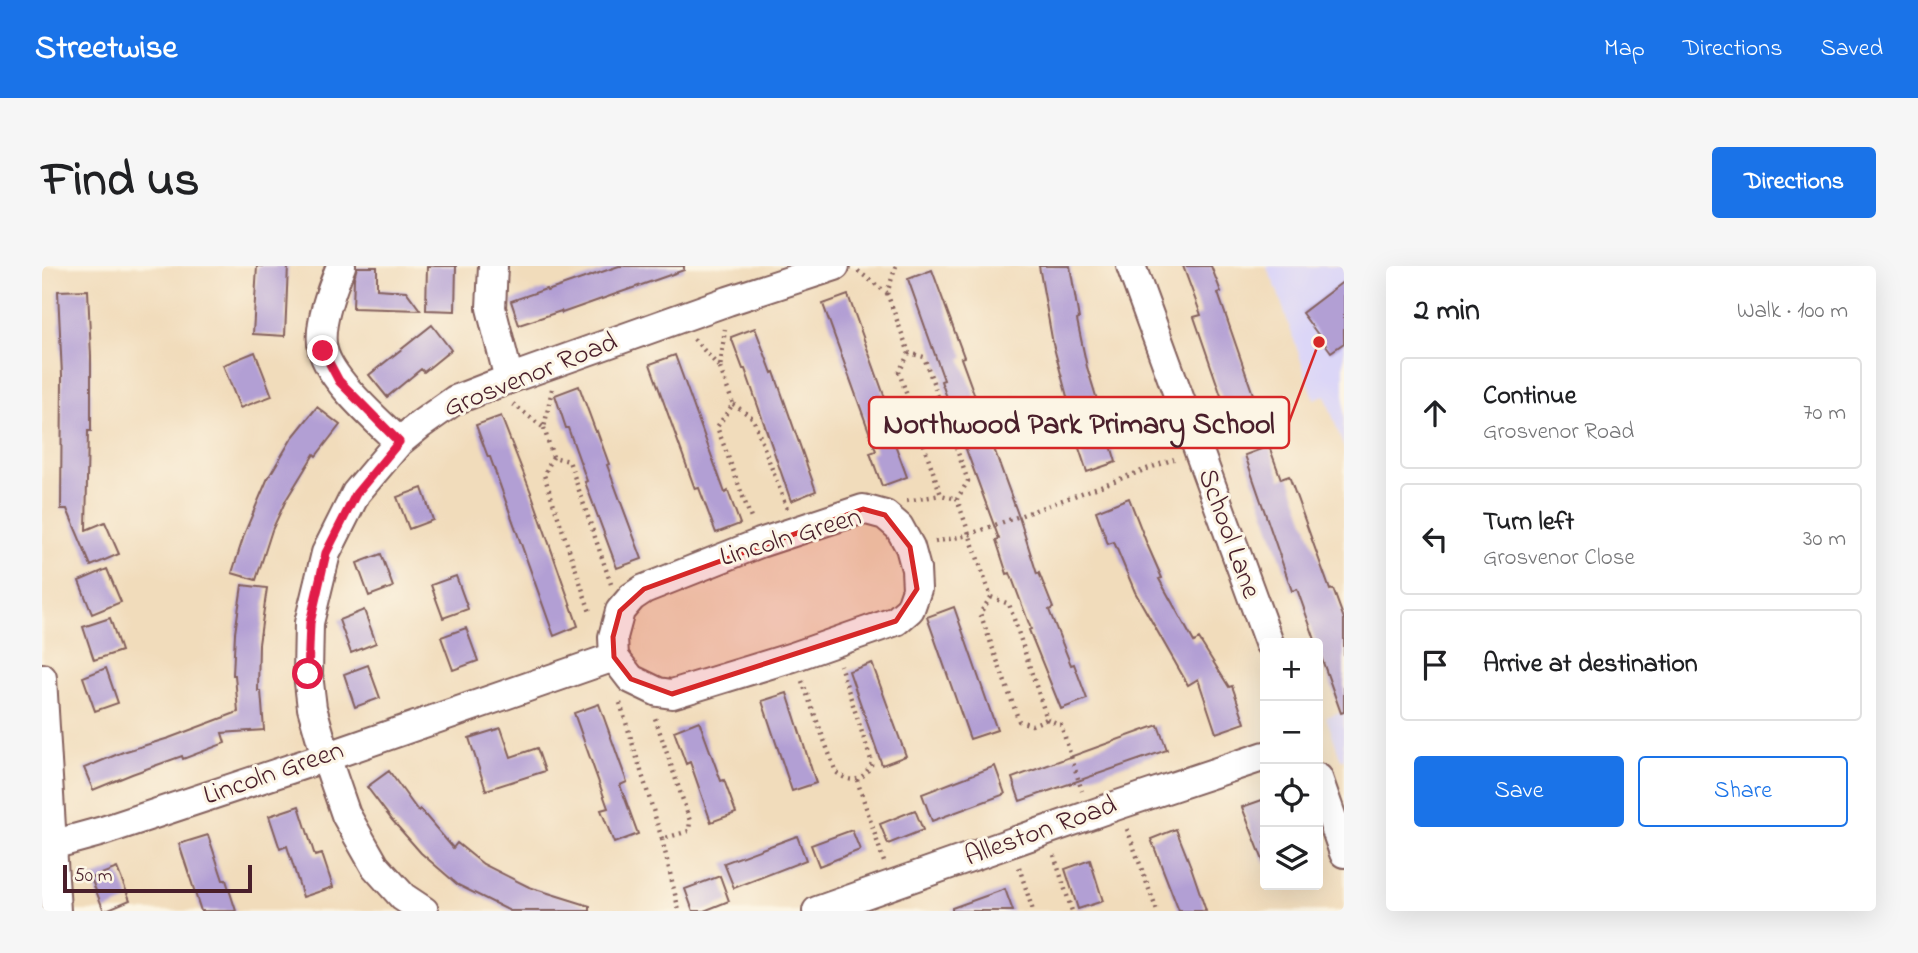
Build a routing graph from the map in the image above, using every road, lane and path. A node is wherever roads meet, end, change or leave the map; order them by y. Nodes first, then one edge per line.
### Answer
1 (341, 266) edge
2 (493, 266) edge
3 (851, 266) edge
4 (896, 266) edge
5 (1131, 266) edge
6 (823, 268) edge
7 (887, 293) junction
8 (728, 301) junction
9 (677, 320) junction
10 (909, 353) junction
11 (558, 362) junction
12 (720, 368) junction
13 (500, 383) junction
14 (733, 404) junction
15 (544, 428) junction
16 (399, 442) junction
17 (1198, 450) junction
18 (957, 499) junction
19 (796, 530) junction
20 (968, 536) junction
21 (760, 543) junction
22 (910, 547) junction
23 (991, 597) junction
24 (620, 611) junction
25 (1267, 638) edge
26 (832, 644) junction
27 (614, 657) junction
28 (793, 657) junction
29 (42, 678) edge
30 (1047, 719) junction
31 (326, 757) junction
32 (1260, 758) edge
33 (857, 780) junction
34 (1323, 792) edge
35 (1118, 805) junction
36 (1090, 815) junction
37 (1046, 830) junction
38 (662, 839) dead end
39 (1010, 843) junction
40 (52, 845) junction
41 (1344, 853) edge
42 (892, 886) junction
43 (56, 911) edge
44 (424, 911) edge
45 (679, 911) edge
46 (817, 911) edge
47 (1033, 911) edge
48 (1072, 911) edge
49 (1157, 911) edge

1 - 16 street
2 - 13 street
3 - 7 path
4 - 7 path
5 - 17 street, School Lane
6 - 8 street, Grosvenor Road
7 - 10 path
8 - 9 street, Grosvenor Road
8 - 12 path
9 - 11 street, Grosvenor Road
9 - 12 path
10 - 18 path
10 - 18 path
11 - 13 street, Grosvenor Road
11 - 15 path
12 - 14 path
13 - 15 path
13 - 16 street, Grosvenor Road
14 - 19 path
14 - 21 path
15 - 24 path
16 - 31 street, Grosvenor Road
17 - 20 path
17 - 25 street, School Lane
18 - 20 path
19 - 21 street, Lincoln Green
19 - 22 street, Lincoln Green
20 - 22 path
20 - 23 path
21 - 24 street, Lincoln Green
22 - 26 street, Lincoln Green
23 - 30 path
23 - 30 path
24 - 27 street
26 - 28 street, Lincoln Green
26 - 33 path
27 - 28 street, Lincoln Green
27 - 31 street, Lincoln Green
28 - 33 path
29 - 40 street
30 - 36 path
31 - 40 street, Lincoln Green
31 - 44 street
32 - 35 street, Alleston Road
33 - 42 path
34 - 41 street
35 - 36 street, Alleston Road
35 - 49 path
36 - 37 street, Alleston Road
37 - 39 street, Alleston Road
37 - 48 path
38 - 45 path
39 - 42 street, Alleston Road
39 - 47 path
40 - 43 street
42 - 46 street, Alleston Road

